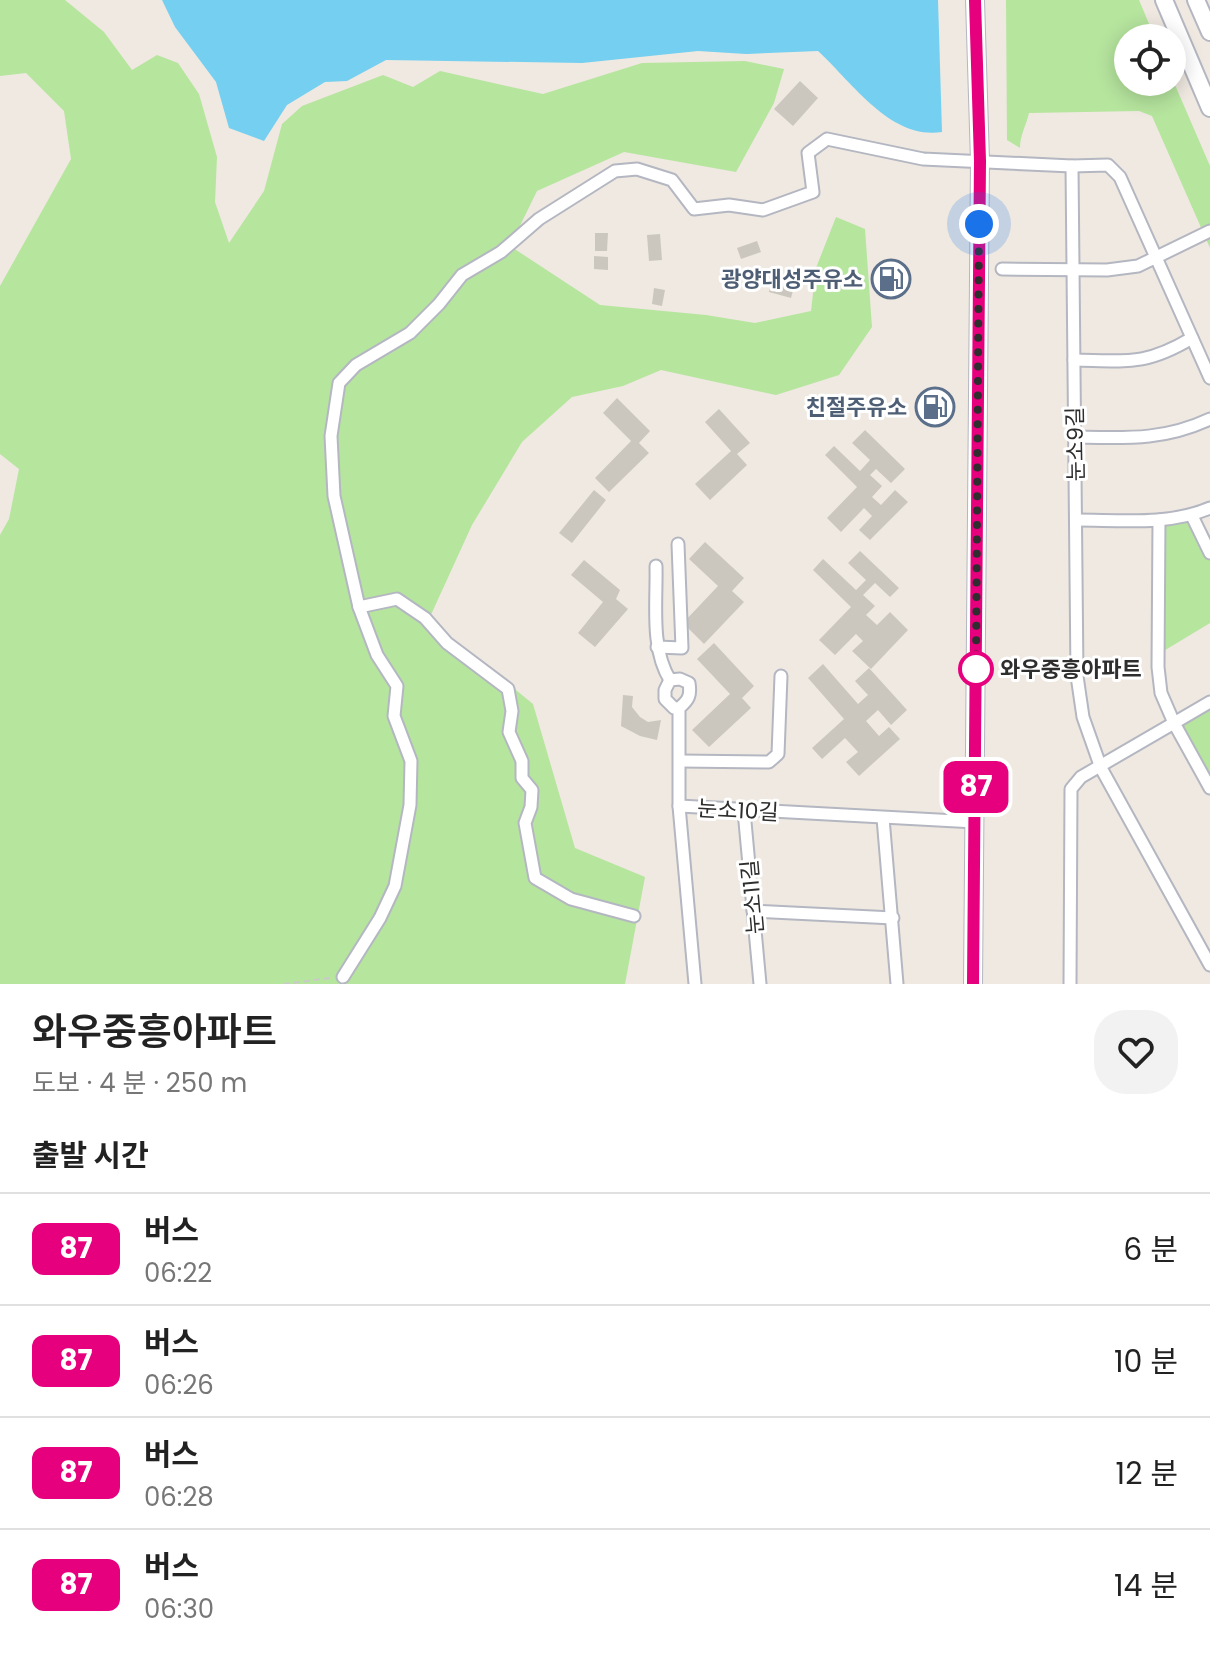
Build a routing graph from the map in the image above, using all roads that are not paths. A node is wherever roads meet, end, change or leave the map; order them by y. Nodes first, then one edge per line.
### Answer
1 (975, 0) edge
2 (1164, 0) edge
3 (1196, 0) edge
4 (1210, 32) edge
5 (1210, 108) edge
6 (980, 161) junction
7 (1072, 166) junction
8 (1210, 231) edge
9 (1156, 258) junction
10 (1002, 269) dead end
11 (1073, 270) junction
12 (1192, 338) junction
13 (1074, 360) junction
14 (1210, 378) edge
15 (1210, 419) edge
16 (1074, 437) junction
17 (1210, 508) edge
18 (1192, 516) junction
19 (1076, 520) junction
20 (1159, 520) junction
21 (678, 544) dead end
22 (1210, 553) edge
23 (656, 566) dead end
24 (359, 607) junction
25 (657, 647) junction
26 (781, 676) dead end
27 (670, 680) junction
28 (1210, 702) edge
29 (679, 708) junction
30 (1174, 723) junction
31 (681, 761) junction
32 (1100, 766) junction
33 (1210, 788) edge
34 (679, 806) junction
35 (744, 811) junction
36 (883, 818) junction
37 (975, 822) junction
38 (753, 911) junction
39 (634, 916) dead end
40 (893, 918) junction
41 (1210, 965) edge
42 (343, 977) road end
43 (695, 984) edge
44 (760, 984) edge
45 (897, 984) edge
46 (973, 984) edge
47 (1070, 984) edge

1 - 6 main road
2 - 5 main road
3 - 4 main road
6 - 7 street
6 - 24 street
6 - 37 main road
7 - 9 street
7 - 11 street, 눈소9길
8 - 9 street
9 - 11 street
9 - 12 street
10 - 11 street
11 - 13 street, 눈소9길
12 - 13 street
12 - 14 street
13 - 16 street, 눈소9길
15 - 16 street
16 - 19 street, 눈소9길
17 - 18 street
18 - 20 street
18 - 22 street
19 - 20 street
19 - 32 street, 눈소9길
20 - 30 street
21 - 25 street
23 - 25 street
24 - 39 street
24 - 42 street
25 - 27 street
26 - 31 street
27 - 29 street
27 - 29 street
28 - 30 street
29 - 31 street
30 - 32 street
30 - 33 street
31 - 34 street
32 - 41 street, 눈소9길
32 - 47 street
34 - 35 street, 눈소10길
34 - 43 street, 눈소10길
35 - 36 street, 눈소10길
35 - 38 street, 눈소11길
36 - 37 street, 눈소10길
36 - 40 street
37 - 46 main road
38 - 40 street
38 - 44 street, 눈소11길
40 - 45 street

